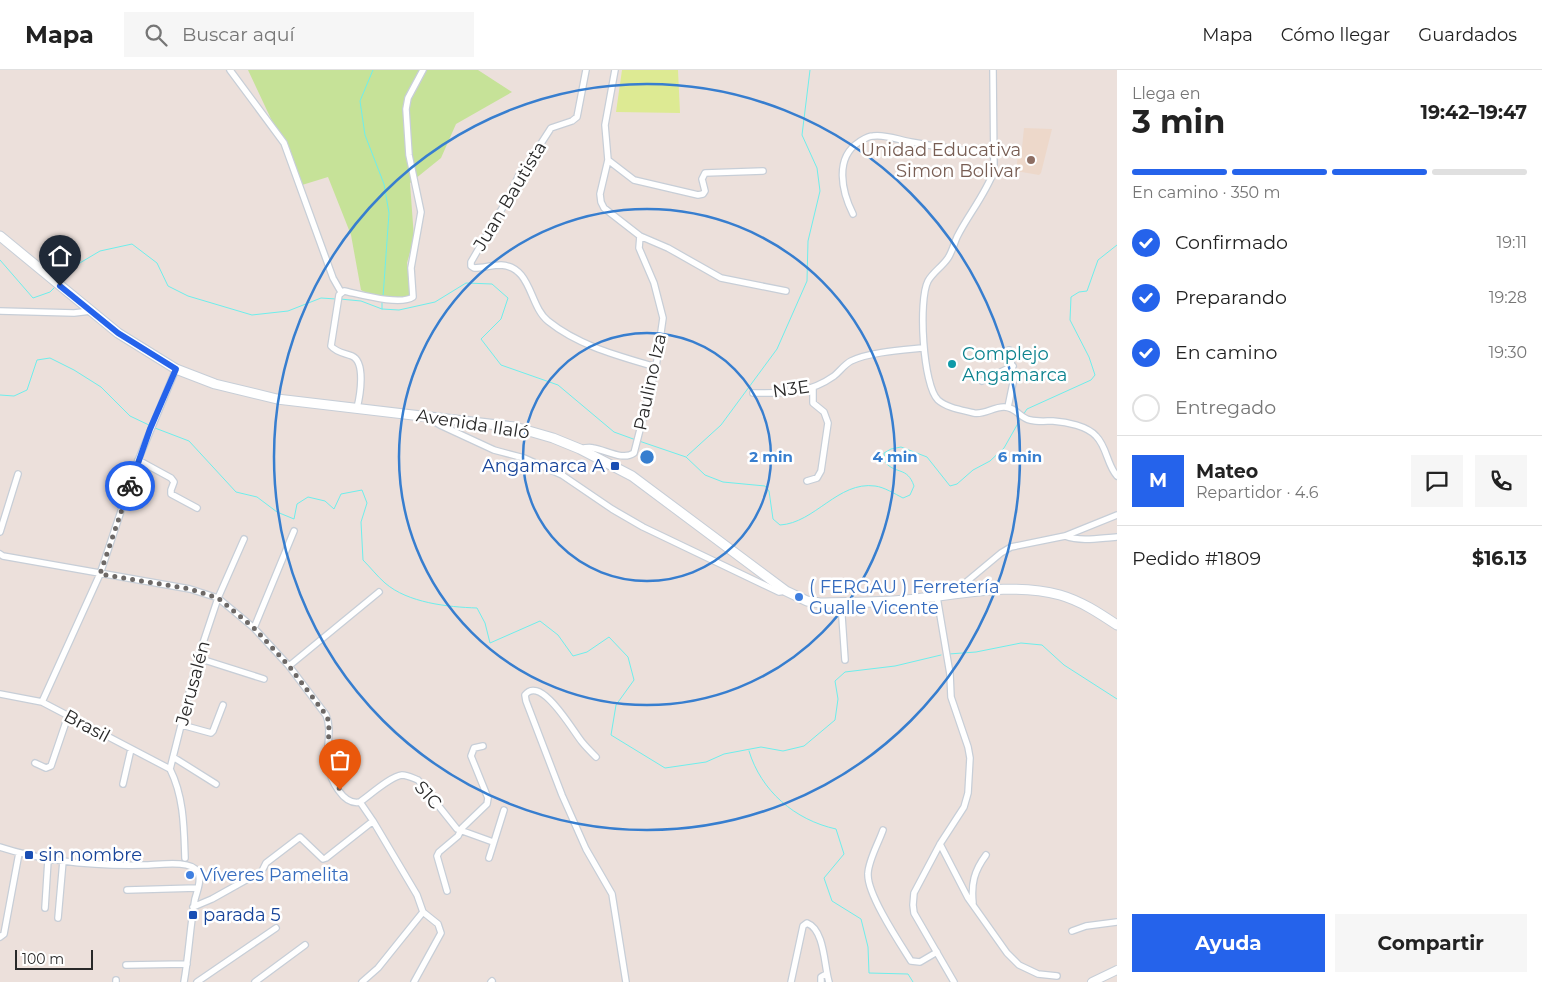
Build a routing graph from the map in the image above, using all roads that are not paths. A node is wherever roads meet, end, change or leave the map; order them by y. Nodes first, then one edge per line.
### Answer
1 (230, 70) edge
2 (423, 70) edge
3 (586, 70) edge
4 (615, 70) edge
5 (993, 70) edge
6 (994, 154) junction
7 (608, 160) junction
8 (763, 171) dead end
9 (853, 214) dead end
10 (0, 236) edge
11 (640, 236) junction
12 (786, 291) dead end
13 (340, 294) junction
14 (0, 311) edge
15 (91, 311) junction
16 (923, 348) junction
17 (1009, 350) dead end
18 (1013, 366) junction
19 (656, 367) junction
20 (176, 369) junction
21 (982, 381) dead end
22 (813, 388) junction
23 (753, 393) dead end
24 (357, 408) junction
25 (1008, 408) junction
26 (432, 416) junction
27 (580, 449) junction
28 (138, 460) junction
29 (18, 474) dead end
30 (1117, 476) edge
31 (807, 481) dead end
32 (197, 508) dead end
33 (1117, 515) edge
34 (294, 530) dead end
35 (0, 532) edge
36 (1065, 536) junction
37 (1117, 537) edge
38 (244, 539) dead end
39 (1, 557) edge
40 (100, 574) junction
41 (786, 591) junction
42 (379, 592) dead end
43 (952, 593) junction
44 (937, 597) junction
45 (218, 598) junction
46 (841, 602) junction
47 (1117, 625) edge
48 (254, 628) junction
49 (198, 658) junction
50 (844, 660) dead end
51 (289, 666) junction
52 (264, 679) dead end
53 (0, 694) edge
54 (42, 702) junction
55 (223, 704) dead end
56 (68, 716) junction
57 (182, 725) junction
58 (483, 746) dead end
59 (132, 749) junction
60 (596, 757) dead end
61 (173, 758) junction
62 (35, 763) dead end
63 (170, 769) junction
64 (123, 784) dead end
65 (216, 784) dead end
66 (360, 802) junction
67 (504, 810) dead end
68 (372, 821) junction
69 (883, 830) dead end
70 (459, 831) junction
71 (493, 842) junction
72 (940, 844) junction
73 (0, 847) edge
74 (19, 853) junction
75 (986, 855) dead end
76 (185, 858) dead end
77 (489, 858) dead end
78 (48, 860) junction
79 (63, 861) junction
80 (197, 888) junction
81 (126, 890) dead end
82 (446, 891) dead end
83 (973, 906) junction
84 (194, 907) junction
85 (45, 908) dead end
86 (423, 912) junction
87 (58, 918) dead end
88 (1117, 922) edge
89 (276, 928) dead end
90 (1072, 931) dead end
91 (0, 937) edge
92 (305, 945) dead end
93 (937, 952) junction
94 (187, 964) junction
95 (126, 966) dead end
96 (1117, 970) edge
97 (826, 974) junction
98 (1057, 976) dead end
99 (184, 982) edge
100 (197, 982) edge
101 (254, 982) edge
102 (362, 982) edge
103 (414, 982) edge
104 (626, 982) edge
105 (791, 982) edge
106 (821, 982) edge
107 (829, 982) edge
108 (954, 982) edge
109 (1092, 982) edge

1 - 13 street
2 - 13 street
3 - 19 street, Juan Bautista
4 - 7 street
5 - 6 street
6 - 9 street
6 - 16 street
7 - 8 street
7 - 11 street
10 - 15 main road, Avenida Ilaló
11 - 12 street
11 - 19 street, Paulino Iza
13 - 24 street
14 - 15 street
15 - 20 main road, Avenida Ilaló
16 - 22 street, N3E
16 - 25 street
17 - 18 street
18 - 21 street
18 - 25 street
19 - 27 street, Paulino Iza
20 - 24 main road, Avenida Ilaló
20 - 28 street
22 - 23 street, N3E
22 - 31 street
24 - 26 main road, Avenida Ilaló
25 - 30 street
26 - 27 main road, Avenida Ilaló
26 - 41 street
27 - 41 main road, Avenida Ilaló
28 - 32 street
28 - 40 street
29 - 35 street
33 - 36 street
34 - 48 street
36 - 37 street
36 - 43 street
38 - 45 street, Jerusalén
39 - 40 street
40 - 45 street
40 - 54 street
41 - 46 main road, Avenida Ilaló
42 - 51 street
43 - 44 main road, Avenida Ilaló
43 - 47 main road, Avenida Ilaló
44 - 46 main road, Avenida Ilaló
44 - 72 street
45 - 48 street
45 - 49 street, Jerusalén
46 - 50 street
48 - 51 street
49 - 52 street
49 - 57 street, Jerusalén
51 - 66 street
53 - 54 street, Brasil
54 - 56 street, Brasil
55 - 57 street
56 - 59 street, Brasil
56 - 62 street
57 - 61 street, Jerusalén
58 - 70 street
59 - 63 street, Brasil
59 - 64 street
60 - 104 street
61 - 63 street, Jerusalén
61 - 65 street
63 - 76 street
66 - 68 street
66 - 70 street, S1C
67 - 71 street
68 - 84 street
68 - 86 street
69 - 93 street
70 - 71 street
70 - 82 street
71 - 77 street
72 - 83 street
72 - 93 street
73 - 74 street
74 - 78 street
74 - 91 street
75 - 83 street
78 - 79 street
78 - 85 street
79 - 80 street
79 - 87 street
80 - 81 street
80 - 84 street
83 - 98 street
84 - 94 street
86 - 102 street
86 - 103 street
88 - 90 street
89 - 100 street
92 - 101 street
93 - 108 street
94 - 95 street
94 - 99 street
96 - 109 street
97 - 105 street
97 - 106 street
97 - 107 street

